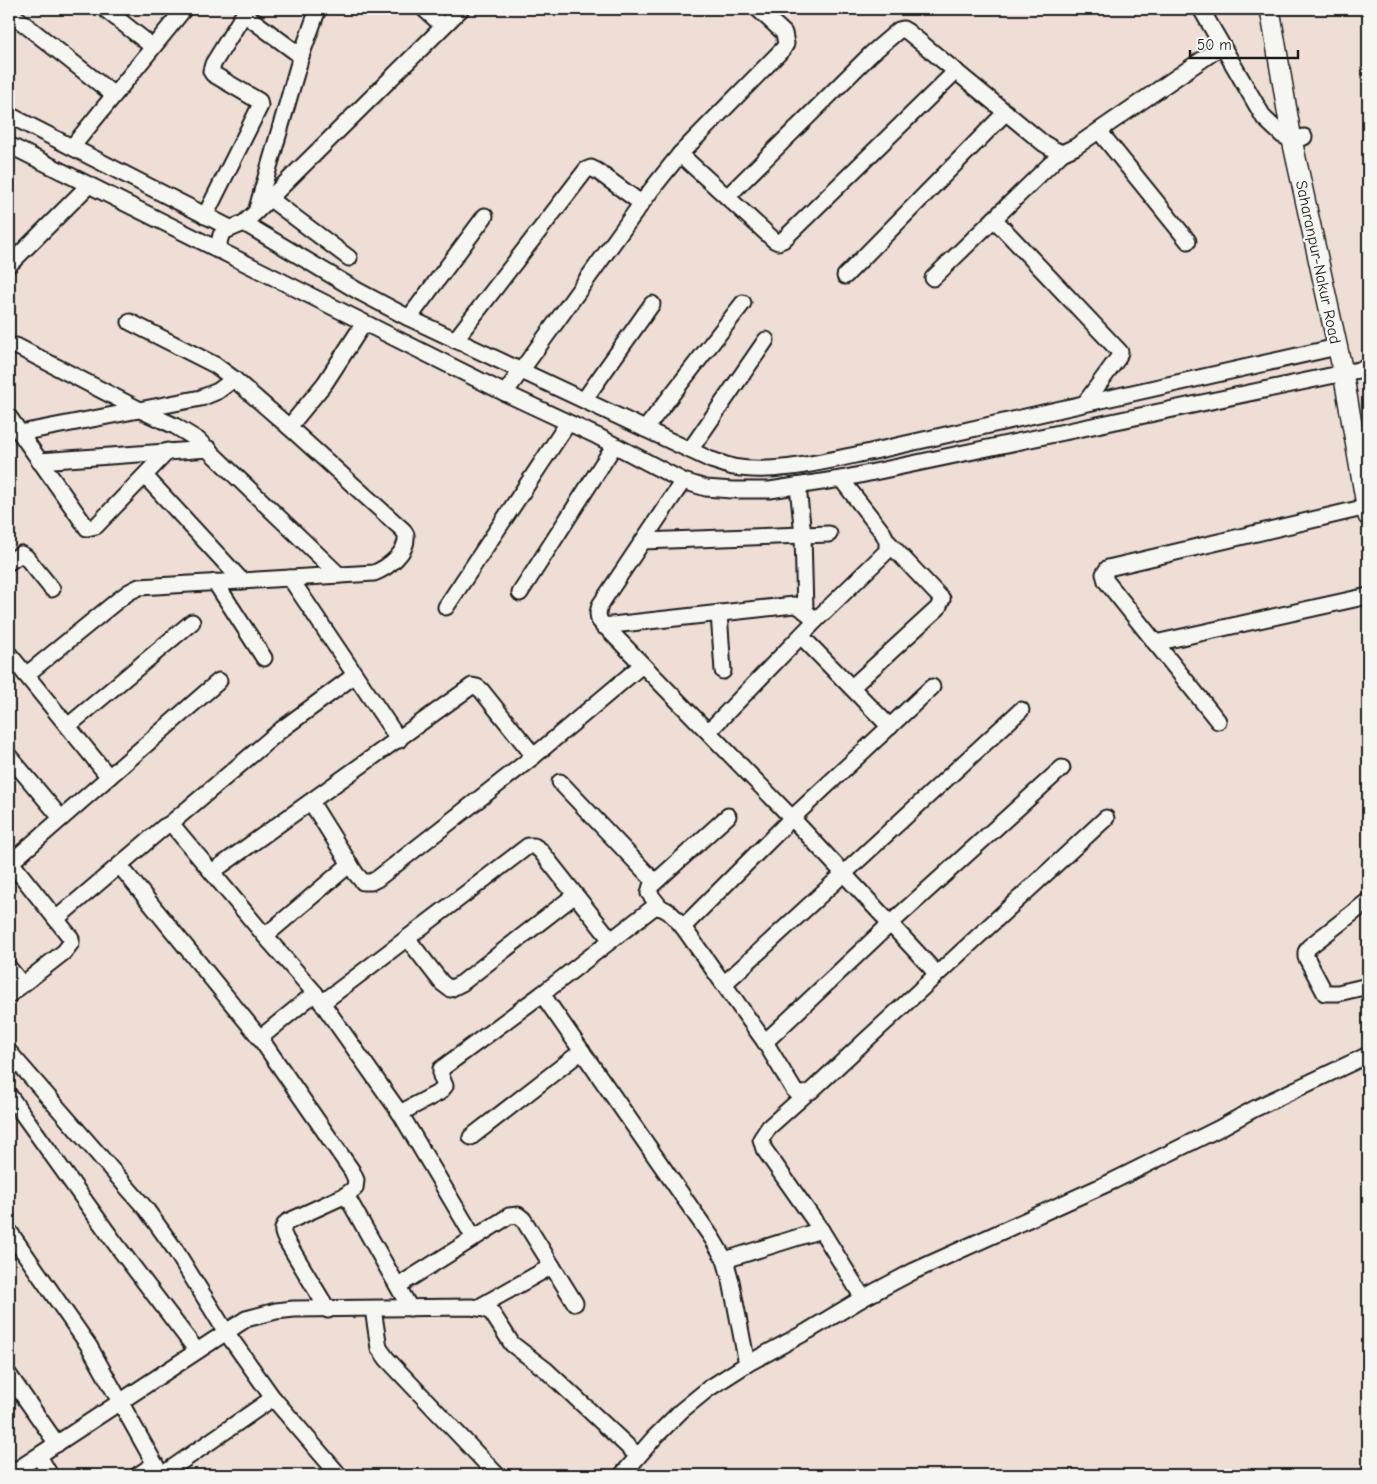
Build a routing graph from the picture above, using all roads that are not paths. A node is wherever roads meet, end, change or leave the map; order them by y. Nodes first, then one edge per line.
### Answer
1 (105, 9) edge
2 (184, 9) edge
3 (318, 9) edge
4 (424, 9) edge
5 (461, 9) edge
6 (758, 9) edge
7 (1201, 9) edge
8 (1270, 9) edge
9 (1281, 9) edge
10 (245, 11) edge
11 (9, 12) edge
12 (443, 26) junction
13 (1222, 46) junction
14 (153, 47) junction
15 (301, 56) junction
16 (956, 71) junction
17 (114, 95) junction
18 (1006, 112) junction
19 (9, 115) edge
20 (1099, 131) junction
21 (1298, 139) junction
22 (9, 144) edge
23 (72, 147) junction
24 (1062, 153) junction
25 (680, 154) junction
26 (89, 185) junction
27 (727, 197) junction
28 (269, 198) junction
29 (641, 203) junction
30 (256, 212) junction
31 (205, 216) junction
32 (485, 216) dead end
33 (994, 219) junction
34 (244, 223) junction
35 (222, 239) junction
36 (1188, 241) dead end
37 (349, 258) dead end
38 (9, 265) edge
39 (845, 276) dead end
40 (933, 278) dead end
41 (743, 303) dead end
42 (652, 304) dead end
43 (409, 318) junction
44 (130, 322) dead end
45 (364, 323) junction
46 (455, 340) junction
47 (766, 340) dead end
48 (16, 346) dead end
49 (1337, 347) junction
50 (1355, 370) edge
51 (519, 373) junction
52 (234, 379) junction
53 (507, 391) junction
54 (584, 400) junction
55 (1085, 403) junction
56 (140, 410) junction
57 (9, 417) edge
58 (568, 423) junction
59 (289, 427) junction
60 (645, 429) junction
61 (1022, 430) junction
62 (20, 433) junction
63 (614, 446) junction
64 (208, 449) junction
65 (690, 450) junction
66 (1368, 450) edge
67 (168, 451) junction
68 (39, 461) junction
69 (145, 476) junction
70 (842, 479) junction
71 (683, 481) junction
72 (798, 486) junction
73 (1368, 512) edge
74 (828, 534) dead end
75 (803, 535) junction
76 (643, 540) junction
77 (887, 541) junction
78 (9, 562) edge
79 (340, 575) junction
80 (290, 578) junction
81 (242, 580) junction
82 (215, 582) junction
83 (52, 589) dead end
84 (520, 594) dead end
85 (1368, 596) edge
86 (446, 608) dead end
87 (720, 613) junction
88 (811, 616) junction
89 (192, 622) dead end
90 (603, 626) junction
91 (801, 636) junction
92 (1155, 643) junction
93 (9, 654) edge
94 (264, 658) dead end
95 (642, 665) junction
96 (723, 671) dead end
97 (26, 675) junction
98 (354, 675) junction
99 (219, 681) dead end
100 (852, 687) junction
101 (932, 687) dead end
102 (1022, 710) dead end
103 (1218, 721) dead end
104 (68, 726) junction
105 (890, 726) junction
106 (709, 731) junction
107 (399, 740) junction
108 (9, 756) edge
109 (534, 756) junction
110 (1062, 768) dead end
111 (109, 777) junction
112 (560, 782) dead end
113 (312, 802) junction
114 (728, 816) dead end
115 (61, 818) junction
116 (792, 818) junction
117 (1106, 818) dead end
118 (170, 824) junction
119 (9, 862) edge
120 (350, 864) junction
121 (120, 866) junction
122 (212, 872) junction
123 (844, 874) junction
124 (655, 882) junction
125 (575, 895) junction
126 (1368, 901) edge
127 (660, 907) junction
128 (56, 920) junction
129 (891, 924) junction
130 (683, 927) junction
131 (264, 936) junction
132 (407, 938) junction
133 (611, 940) junction
134 (9, 968) edge
135 (937, 974) junction
136 (22, 984) junction
137 (724, 984) junction
138 (1368, 986) edge
139 (542, 994) junction
140 (9, 995) edge
141 (318, 998) junction
142 (260, 1038) junction
143 (765, 1042) junction
144 (582, 1051) junction
145 (9, 1052) edge
146 (1368, 1055) edge
147 (31, 1078) junction
148 (806, 1094) junction
149 (9, 1095) edge
150 (400, 1113) junction
151 (471, 1137) dead end
152 (346, 1195) junction
153 (821, 1230) junction
154 (9, 1231) edge
155 (474, 1238) junction
156 (725, 1260) junction
157 (552, 1266) junction
158 (398, 1286) junction
159 (862, 1298) junction
160 (575, 1303) dead end
161 (479, 1307) junction
162 (373, 1308) junction
163 (410, 1308) junction
164 (328, 1310) junction
165 (226, 1332) junction
166 (197, 1352) junction
167 (747, 1364) junction
168 (9, 1376) edge
169 (273, 1398) junction
170 (121, 1402) junction
171 (57, 1444) junction
172 (40, 1456) junction
173 (638, 1456) junction
174 (160, 1472) edge
175 (331, 1473) edge
176 (9, 1475) edge
177 (50, 1475) edge
178 (138, 1475) edge
179 (497, 1475) edge
180 (622, 1475) edge

1 - 14 street
2 - 14 street
3 - 15 street
4 - 12 street
5 - 12 street
6 - 25 street
7 - 13 street
8 - 21 main road, Saharanpur-Nakur Road
9 - 21 main road, Saharanpur-Nakur Road
10 - 15 street
10 - 31 street
11 - 17 street
12 - 28 street
13 - 20 street
13 - 21 street
14 - 17 street
15 - 30 street
16 - 18 street
16 - 27 street
16 - 27 street
17 - 23 street
18 - 24 street
18 - 39 street
19 - 23 street
20 - 24 street
20 - 36 street
21 - 49 main road, Saharanpur-Nakur Road
21 - 50 main road, Saharanpur-Nakur Road
22 - 26 street
23 - 31 street
24 - 33 street
25 - 27 street
25 - 29 street
26 - 35 street
26 - 38 street
28 - 30 street
28 - 37 street
29 - 46 street
29 - 51 street
30 - 34 street
31 - 35 street
32 - 43 street
33 - 40 street
33 - 55 street
34 - 35 street
34 - 43 street
35 - 45 street
41 - 60 street
42 - 54 street
43 - 46 street
44 - 52 street
45 - 53 street
45 - 59 street
46 - 51 street
47 - 65 street
48 - 56 street
49 - 50 main road, Saharanpur-Nakur Road
49 - 55 street
50 - 61 street
50 - 66 main road, Saharanpur-Nakur Road
50 - 73 main road, Saharanpur-Nakur Road
51 - 53 street
51 - 54 street
52 - 56 street
52 - 59 street
53 - 58 street
54 - 60 street
55 - 61 street
56 - 62 street
56 - 64 street
57 - 62 street
58 - 63 street
58 - 86 street
59 - 79 street
60 - 65 street
61 - 65 street
61 - 70 street
62 - 68 street
63 - 71 street
63 - 84 street
64 - 67 street
64 - 79 street
67 - 68 street
67 - 69 street
68 - 69 street
69 - 81 street
70 - 72 street
70 - 77 street
71 - 72 street
71 - 76 street
72 - 75 street
73 - 92 street
74 - 75 street
75 - 76 street
75 - 88 street
76 - 90 street
77 - 88 street
77 - 100 street
78 - 83 street
79 - 80 street
80 - 81 street
80 - 98 street
81 - 82 street
82 - 94 street
82 - 97 street
85 - 92 street
87 - 88 street
87 - 90 street
87 - 96 street
88 - 91 street
89 - 104 street
90 - 95 street
91 - 100 street
91 - 106 street
92 - 103 street
93 - 97 street
95 - 106 street
95 - 109 street
97 - 104 street
98 - 107 street
98 - 118 street
99 - 111 street
100 - 105 street
101 - 105 street
102 - 123 street
104 - 111 street
105 - 116 street
106 - 116 street
107 - 109 street
107 - 113 street
108 - 115 street
109 - 120 street
110 - 129 street
111 - 115 street
112 - 124 street
113 - 120 street
113 - 122 street
114 - 124 street
115 - 119 street
116 - 123 street
116 - 130 street
117 - 135 street
118 - 121 street
118 - 122 street
119 - 128 street
120 - 131 street
121 - 128 street
121 - 142 street
122 - 131 street
123 - 129 street
123 - 137 street
124 - 127 street
125 - 132 street
125 - 132 street
125 - 133 street
126 - 138 street
127 - 130 street
127 - 133 street
128 - 136 street
129 - 135 street
129 - 143 street
130 - 137 street
131 - 141 street
132 - 141 street
133 - 139 street
134 - 136 street
135 - 148 street
136 - 140 street
137 - 143 street
139 - 144 street
139 - 150 street
141 - 142 street
141 - 150 street
142 - 152 street
143 - 148 street
144 - 151 street
144 - 156 street
145 - 147 street
146 - 159 street
147 - 149 street
147 - 165 street
148 - 153 street
149 - 166 street
150 - 155 street
152 - 158 street
152 - 164 street
153 - 156 street
153 - 159 street
154 - 170 street
155 - 157 street
155 - 158 street
156 - 167 street
157 - 160 street
157 - 161 street
158 - 163 street
159 - 167 street
161 - 163 street
161 - 173 street
162 - 163 street
162 - 164 street
162 - 179 street
164 - 165 street
165 - 166 street
165 - 169 street
166 - 170 street
167 - 173 street
168 - 171 street
169 - 174 street
169 - 175 street
170 - 171 street
170 - 174 street
171 - 172 street
172 - 176 street
172 - 177 street
173 - 180 street
174 - 178 street

